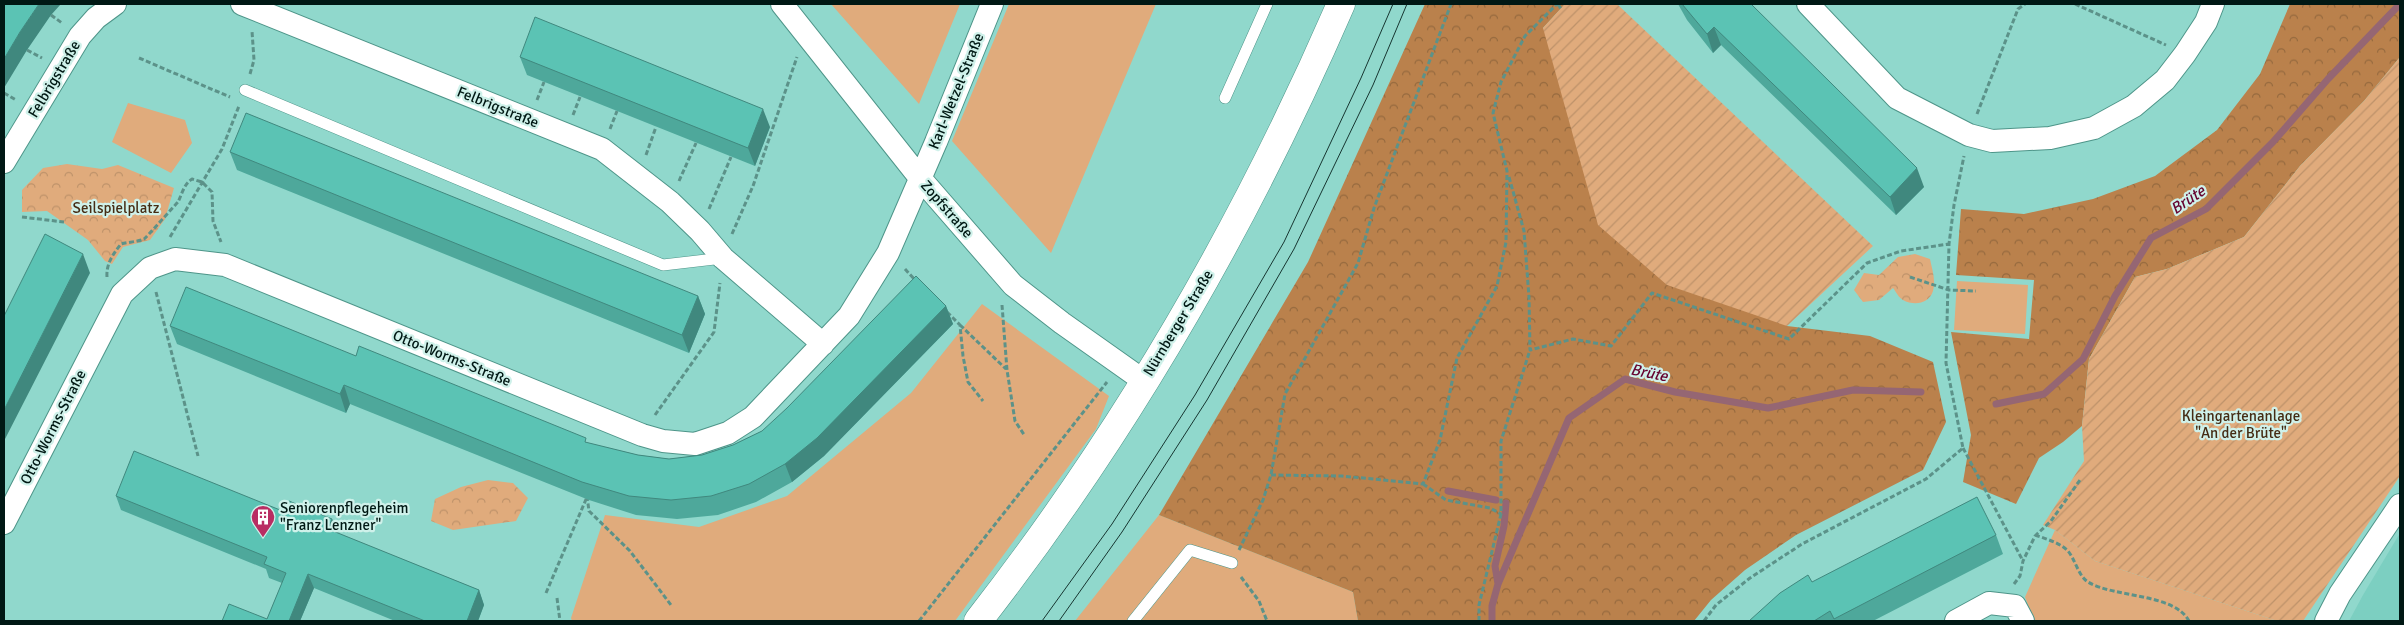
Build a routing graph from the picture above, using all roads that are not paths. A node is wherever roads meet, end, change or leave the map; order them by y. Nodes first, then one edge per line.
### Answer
1 (114, 4) edge
2 (242, 4) edge
3 (782, 4) edge
4 (992, 4) edge
5 (1267, 4) edge
6 (1341, 4) edge
7 (1808, 4) edge
8 (2213, 4) edge
9 (245, 90) road end
10 (1225, 98) dead end
11 (4, 162) edge
12 (920, 178) junction
13 (723, 258) junction
14 (823, 344) junction
15 (1144, 381) junction
16 (2400, 505) edge
17 (4, 523) edge
18 (1232, 563) road end
19 (978, 621) edge
20 (1133, 621) edge
21 (1956, 621) edge
22 (2023, 621) edge
23 (2326, 621) edge

1 - 11 street, Felbrigstraße
2 - 13 street, Felbrigstraße
3 - 12 street, Zopfstraße
4 - 12 street, Karl-Wetzel-Straße
5 - 10 lane
6 - 15 street, Nürnberger Straße
7 - 8 street
9 - 13 lane
12 - 14 street, Otto-Worms-Straße
12 - 15 street, Zopfstraße
13 - 14 street, Felbrigstraße
14 - 17 street, Otto-Worms-Straße
15 - 19 street, Nürnberger Straße
16 - 23 street
18 - 20 lane
21 - 22 street

